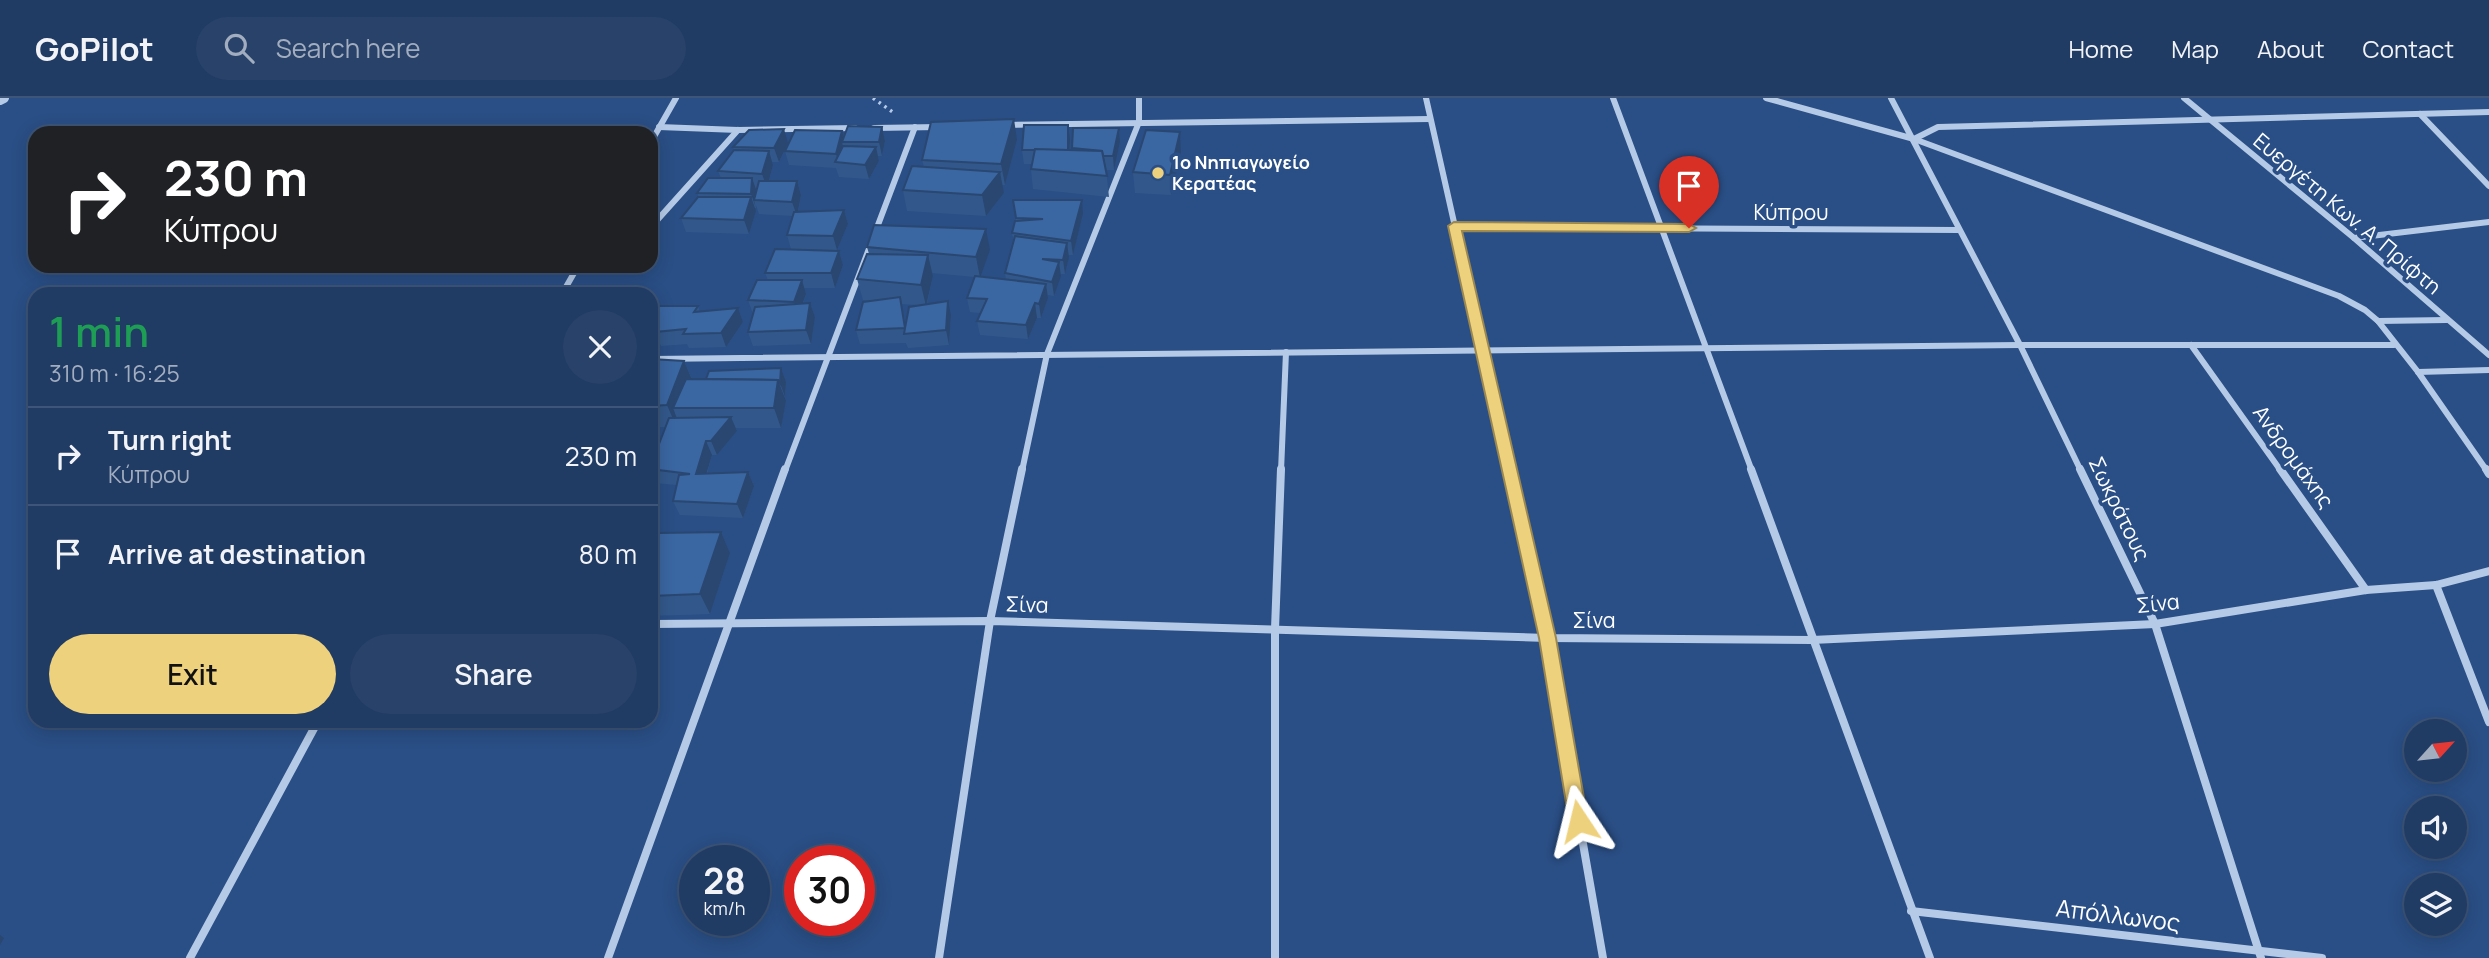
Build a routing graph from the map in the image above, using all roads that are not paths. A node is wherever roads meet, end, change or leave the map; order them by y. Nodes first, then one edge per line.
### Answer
1 (676, 98) edge
2 (1139, 98) edge
3 (1426, 98) edge
4 (1613, 98) edge
5 (1766, 98) edge
6 (1891, 98) edge
7 (2184, 98) edge
8 (2489, 112) edge
9 (2420, 114) junction
10 (1430, 119) junction
11 (2209, 119) junction
12 (1139, 122) junction
13 (999, 125) edge
14 (659, 127) joint
15 (915, 127) junction
16 (943, 127) edge
17 (738, 130) junction
18 (1914, 139) junction
19 (2489, 186) edge
20 (658, 219) edge
21 (2489, 222) edge
22 (1454, 226) junction
23 (1662, 228) junction
24 (1959, 230) junction
25 (2354, 238) junction
26 (2447, 320) junction
27 (2378, 321) junction
28 (2020, 345) junction
29 (2191, 345) junction
30 (2394, 345) junction
31 (1708, 348) junction
32 (1482, 350) junction
33 (1286, 352) junction
34 (1047, 354) junction
35 (2489, 355) edge
36 (826, 358) junction
37 (658, 359) edge
38 (2489, 370) edge
39 (2417, 372) junction
40 (2489, 474) edge
41 (2489, 571) edge
42 (2436, 585) junction
43 (2366, 590) junction
44 (990, 621) junction
45 (658, 624) edge
46 (2155, 624) junction
47 (729, 625) junction
48 (1275, 629) junction
49 (1547, 638) junction
50 (1812, 640) junction
51 (2489, 722) edge
52 (313, 728) edge
53 (1911, 911) junction
54 (2259, 954) edge
55 (190, 958) edge
56 (608, 958) edge
57 (939, 958) edge
58 (1275, 958) edge
59 (1603, 958) edge
60 (1930, 958) edge
61 (2322, 958) edge

1 - 14 street
2 - 12 street
3 - 10 street
4 - 23 street
5 - 18 street
6 - 18 street, Σωκράτους
7 - 11 street, Ευεργέτη Κων. Α. Πρίφτη
8 - 9 street
9 - 11 street
9 - 19 street
10 - 12 street
10 - 22 street
11 - 18 street
11 - 25 street, Ευεργέτη Κων. Α. Πρίφτη
12 - 13 street
12 - 34 street
14 - 17 street
15 - 16 street
15 - 17 street
15 - 36 street
17 - 20 street
18 - 24 street, Σωκράτους
18 - 27 street
21 - 25 street
22 - 23 street, Κύπρου
22 - 32 street
23 - 24 street, Κύπρου
23 - 31 street
24 - 28 street, Σωκράτους
25 - 26 street, Ευεργέτη Κων. Α. Πρίφτη
26 - 27 street
26 - 35 street, Ευεργέτη Κων. Α. Πρίφτη
27 - 30 street
28 - 29 street
28 - 31 street
28 - 46 street, Σωκράτους
29 - 30 street
29 - 43 street, Ανδρομάχης
30 - 39 street
31 - 32 street
31 - 50 street
32 - 33 street
32 - 49 street
33 - 34 street
33 - 48 street
34 - 36 street
34 - 44 street
36 - 37 street
36 - 47 street
38 - 39 street
39 - 40 street
41 - 42 street, Σίνα
42 - 43 street, Σίνα
42 - 51 street
43 - 46 street, Σίνα
44 - 47 street, Σίνα
44 - 48 street, Σίνα
44 - 57 street
45 - 47 street, Σίνα
46 - 50 street, Σίνα
46 - 54 street, Σωκράτους
47 - 56 street
48 - 49 street, Σίνα
48 - 58 street
49 - 50 street, Σίνα
49 - 59 street
50 - 53 street
52 - 55 street
53 - 54 street, Απόλλωνος
53 - 60 street
54 - 61 street, Απόλλωνος

